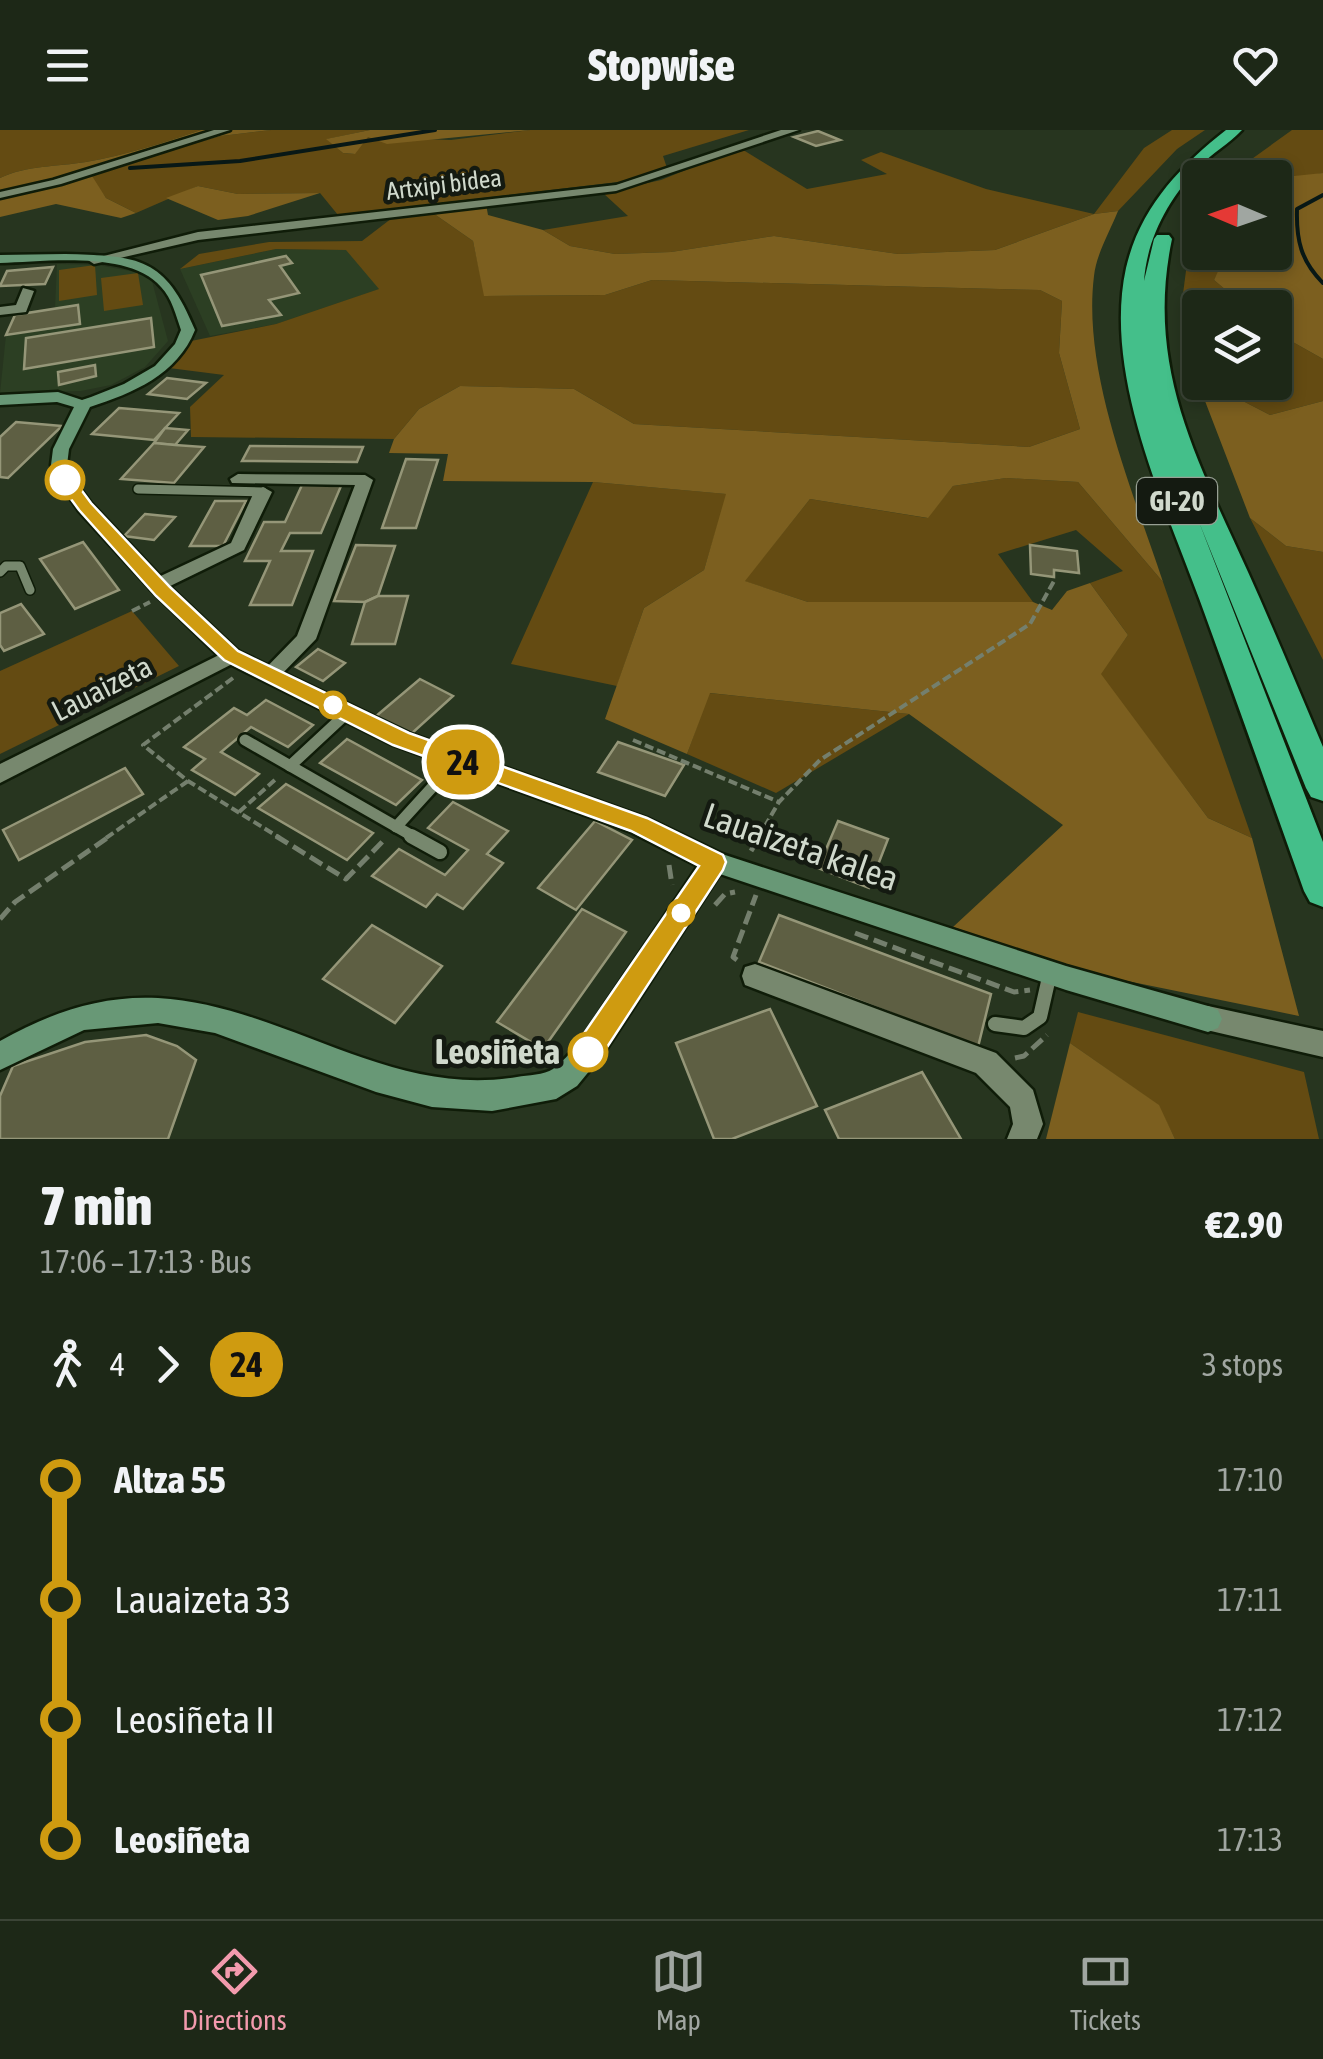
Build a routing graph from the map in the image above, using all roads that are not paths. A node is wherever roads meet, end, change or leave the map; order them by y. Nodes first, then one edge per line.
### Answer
1 (225, 130) edge
2 (794, 130) edge
3 (1235, 130) edge
4 (1257, 130) edge
5 (0, 195) edge
6 (0, 259) edge
7 (94, 260) junction
8 (28, 291) dead end
9 (0, 311) edge
10 (0, 400) edge
11 (82, 405) junction
12 (238, 479) dead end
13 (138, 489) dead end
14 (263, 492) joint
15 (0, 572) edge
16 (30, 590) dead end
17 (153, 593) junction
18 (232, 667) junction
19 (272, 673) junction
20 (347, 713) junction
21 (245, 740) dead end
22 (457, 760) junction
23 (290, 766) junction
24 (0, 774) edge
25 (1323, 788) edge
26 (396, 827) junction
27 (440, 852) dead end
28 (738, 874) junction
29 (1323, 891) edge
30 (1050, 972) junction
31 (756, 976) road end
32 (995, 1024) dead end
33 (1323, 1044) edge
34 (0, 1056) edge
35 (308, 1084) dead end
36 (472, 1124) dead end
37 (1022, 1139) edge

1 - 5 street
2 - 7 street, Artxipi bidea
3 - 29 highway, GI-20
4 - 25 highway, GI-20
6 - 7 street
7 - 11 street
8 - 9 street
10 - 11 street
11 - 17 street, Lauaizeta kalea
12 - 19 street
13 - 14 lane
14 - 17 street
15 - 16 lane
17 - 18 street, Lauaizeta kalea
18 - 19 street, Lauaizeta kalea
18 - 24 street, Lauaizeta
19 - 20 street, Lauaizeta kalea
20 - 22 street, Lauaizeta kalea
20 - 23 lane
21 - 23 lane
22 - 26 lane
22 - 28 street, Lauaizeta kalea
23 - 26 lane
26 - 27 lane
28 - 30 street, Lauaizeta kalea
28 - 36 street
30 - 32 lane
30 - 33 street, Lauaizeta kalea
31 - 37 street
34 - 35 street

